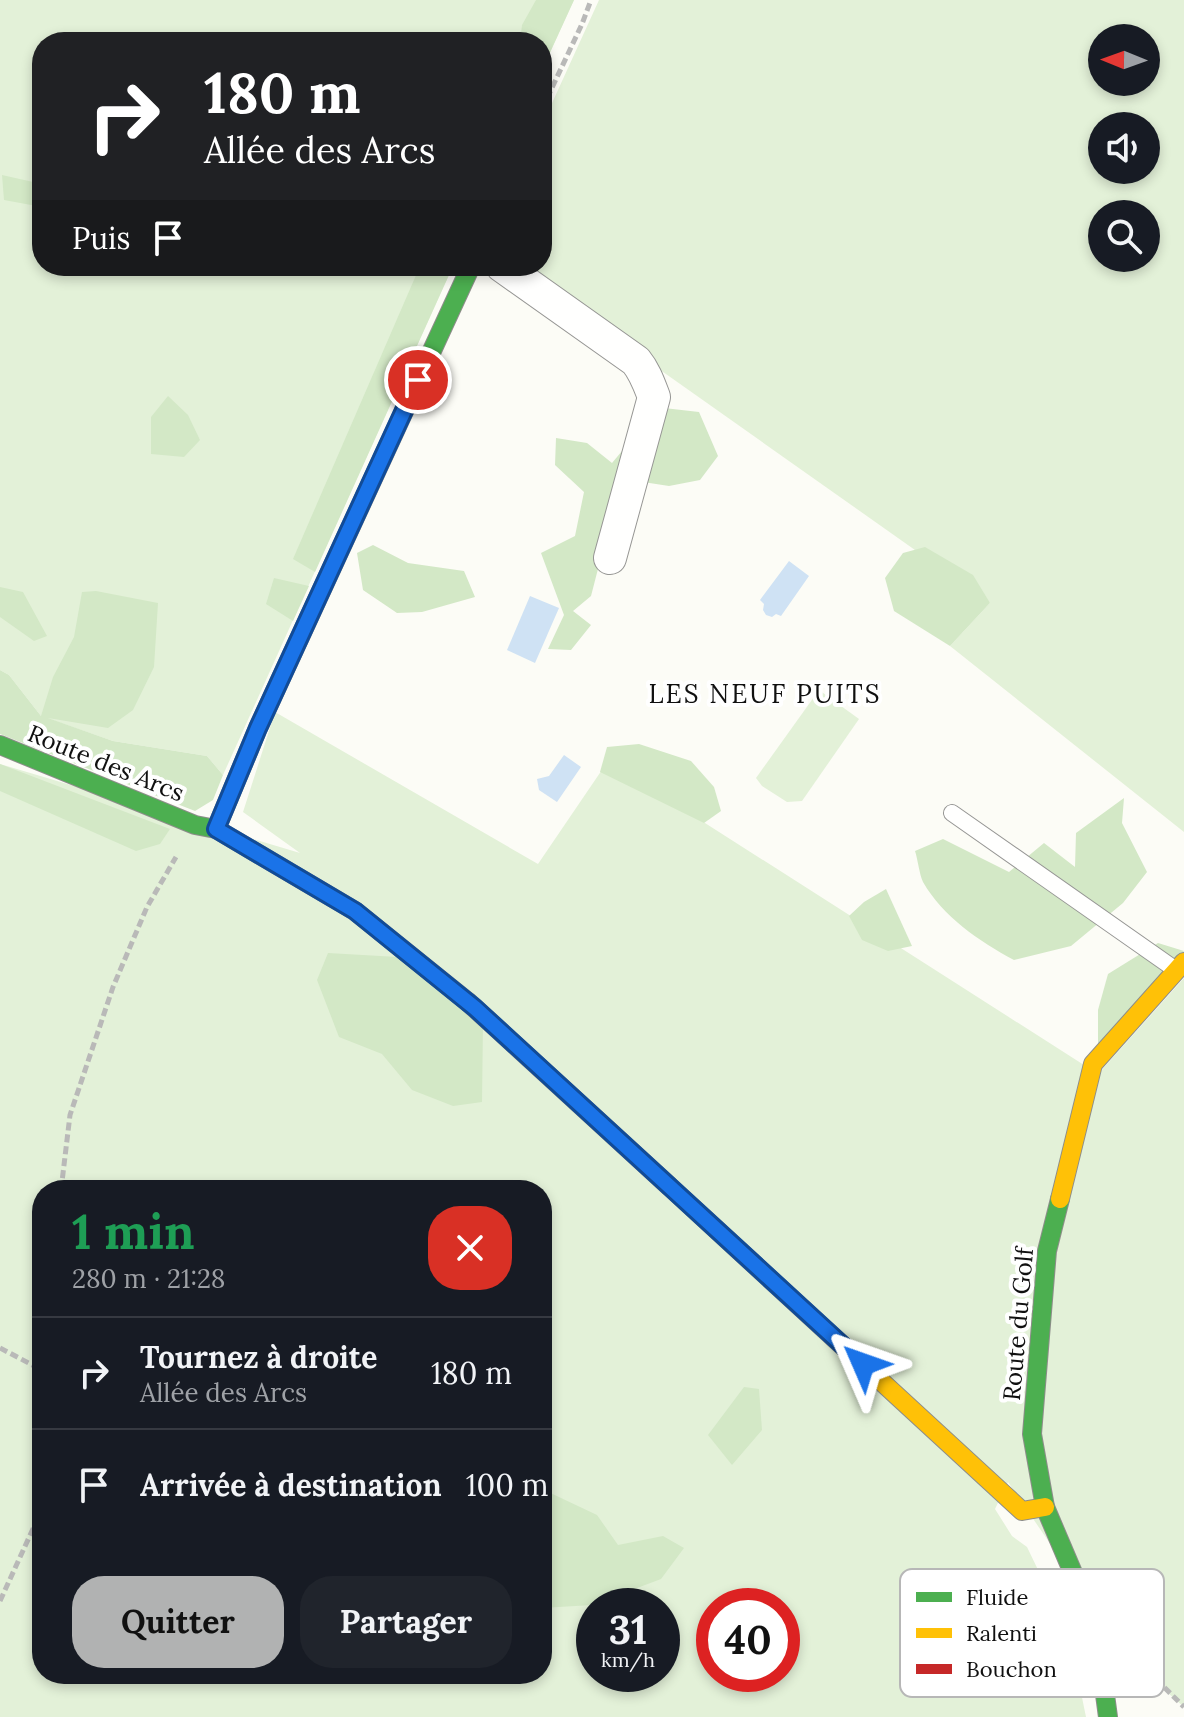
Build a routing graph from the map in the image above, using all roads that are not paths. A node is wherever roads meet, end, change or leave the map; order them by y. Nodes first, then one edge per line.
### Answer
1 (466, 276) edge
2 (516, 276) edge
3 (610, 558) dead end
4 (0, 745) edge
5 (952, 813) dead end
6 (216, 829) junction
7 (1180, 966) edge
8 (1045, 1507) junction
9 (1071, 1569) edge

1 - 6 street
2 - 3 street
4 - 6 street, Route des Arcs
5 - 7 lane
6 - 8 street, Route des Arcs
7 - 8 street, Route du Golf
8 - 9 street, Route du Golf

